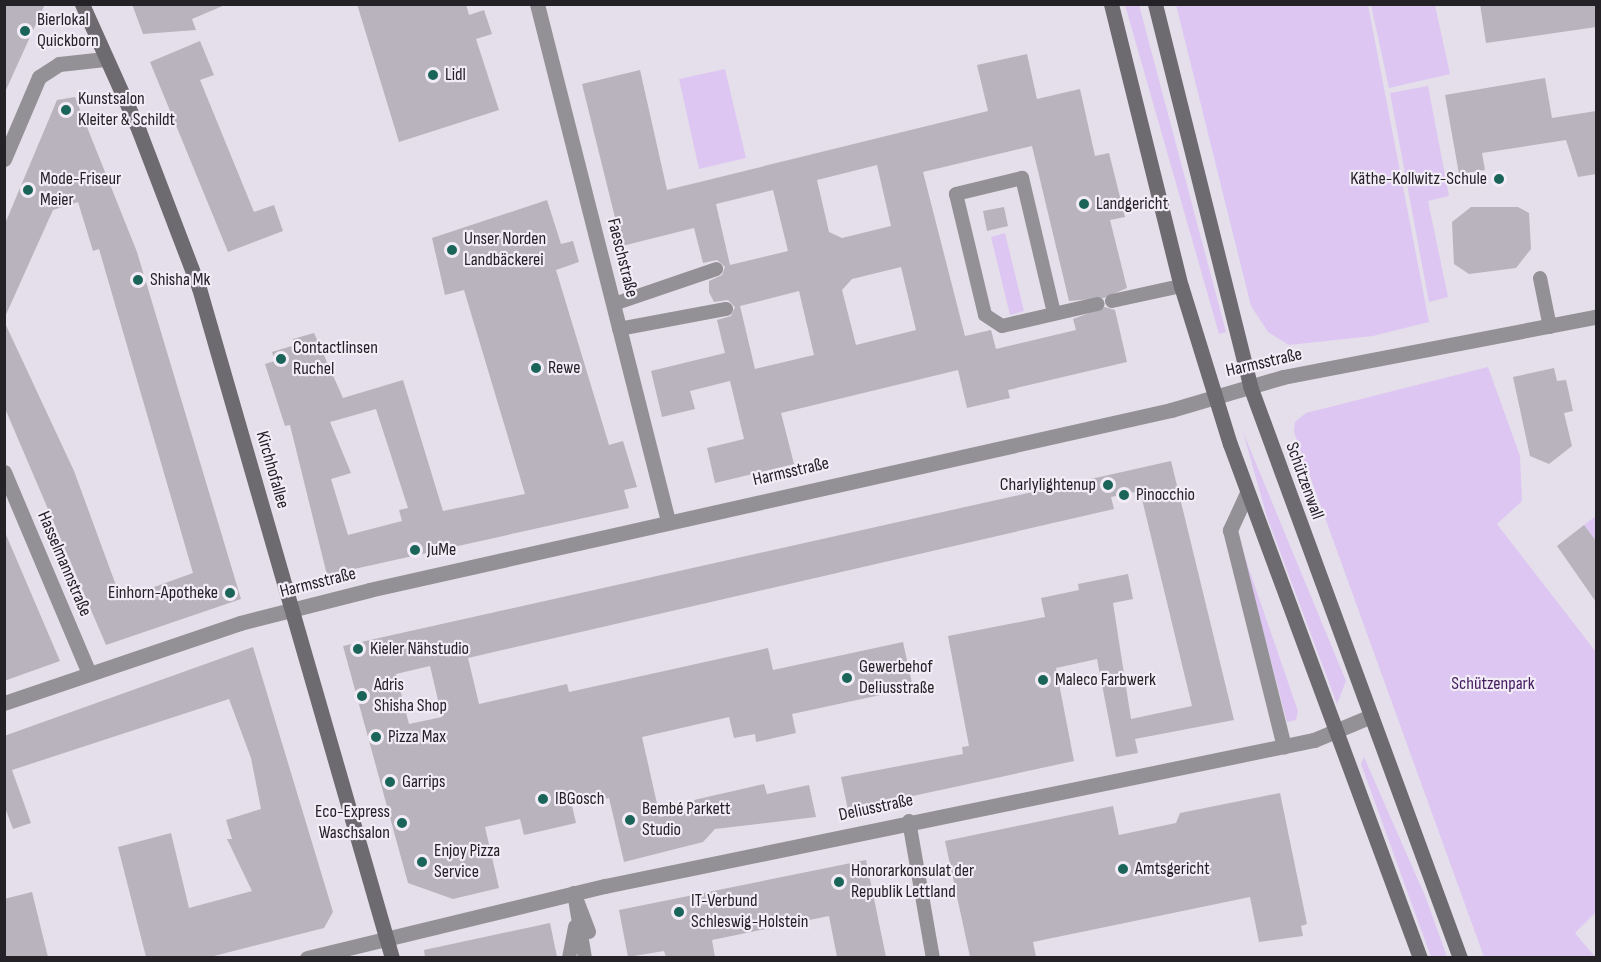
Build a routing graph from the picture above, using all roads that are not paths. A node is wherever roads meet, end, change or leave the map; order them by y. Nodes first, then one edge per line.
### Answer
1 (82, 4) edge
2 (537, 4) edge
3 (1112, 4) edge
4 (1155, 4) edge
5 (105, 59) junction
6 (4, 159) edge
7 (716, 269) dead end
8 (1540, 278) dead end
9 (1181, 286) junction
10 (1112, 301) dead end
11 (614, 304) junction
12 (1097, 304) dead end
13 (726, 309) dead end
14 (1054, 313) junction
15 (1596, 317) edge
16 (1550, 327) junction
17 (619, 329) junction
18 (1250, 386) junction
19 (1214, 395) junction
20 (4, 472) edge
21 (1247, 493) junction
22 (668, 521) junction
23 (294, 609) junction
24 (88, 671) junction
25 (4, 703) edge
26 (1371, 716) junction
27 (1335, 731) junction
28 (1284, 746) junction
29 (909, 821) junction
30 (574, 893) junction
31 (576, 925) junction
32 (589, 932) dead end
33 (386, 935) junction
34 (307, 957) edge
35 (392, 957) edge
36 (569, 957) edge
37 (585, 957) edge
38 (933, 957) edge
39 (1420, 957) edge
40 (1460, 957) edge

1 - 5 main road, Kirchhofallee
2 - 11 street, Faeschstraße
3 - 9 main road
4 - 18 main road, Schützenwall
5 - 6 street
5 - 23 main road, Kirchhofallee
7 - 11 lane
8 - 16 lane
9 - 10 lane
9 - 19 main road
11 - 17 street, Faeschstraße
12 - 14 lane
13 - 17 lane
14 - 14 lane
15 - 16 street, Harmsstraße
16 - 18 street, Harmsstraße
17 - 22 street, Faeschstraße
18 - 19 street, Harmsstraße
18 - 26 main road, Schützenwall
19 - 21 main road
19 - 22 street, Harmsstraße
20 - 24 street, Hasselmannstraße
21 - 27 main road
21 - 28 street
22 - 23 street, Harmsstraße
23 - 24 street, Harmsstraße
23 - 33 main road, Kirchhofallee
24 - 25 street, Harmsstraße
26 - 27 street, Deliusstraße
26 - 40 main road, Schützenwall
27 - 28 street, Deliusstraße
27 - 39 main road
28 - 29 street, Deliusstraße
29 - 30 street, Deliusstraße
29 - 38 lane
30 - 31 lane
30 - 32 lane
30 - 33 street, Deliusstraße
31 - 36 lane
31 - 37 lane
33 - 34 street, Deliusstraße
33 - 35 main road, Kirchhofallee

